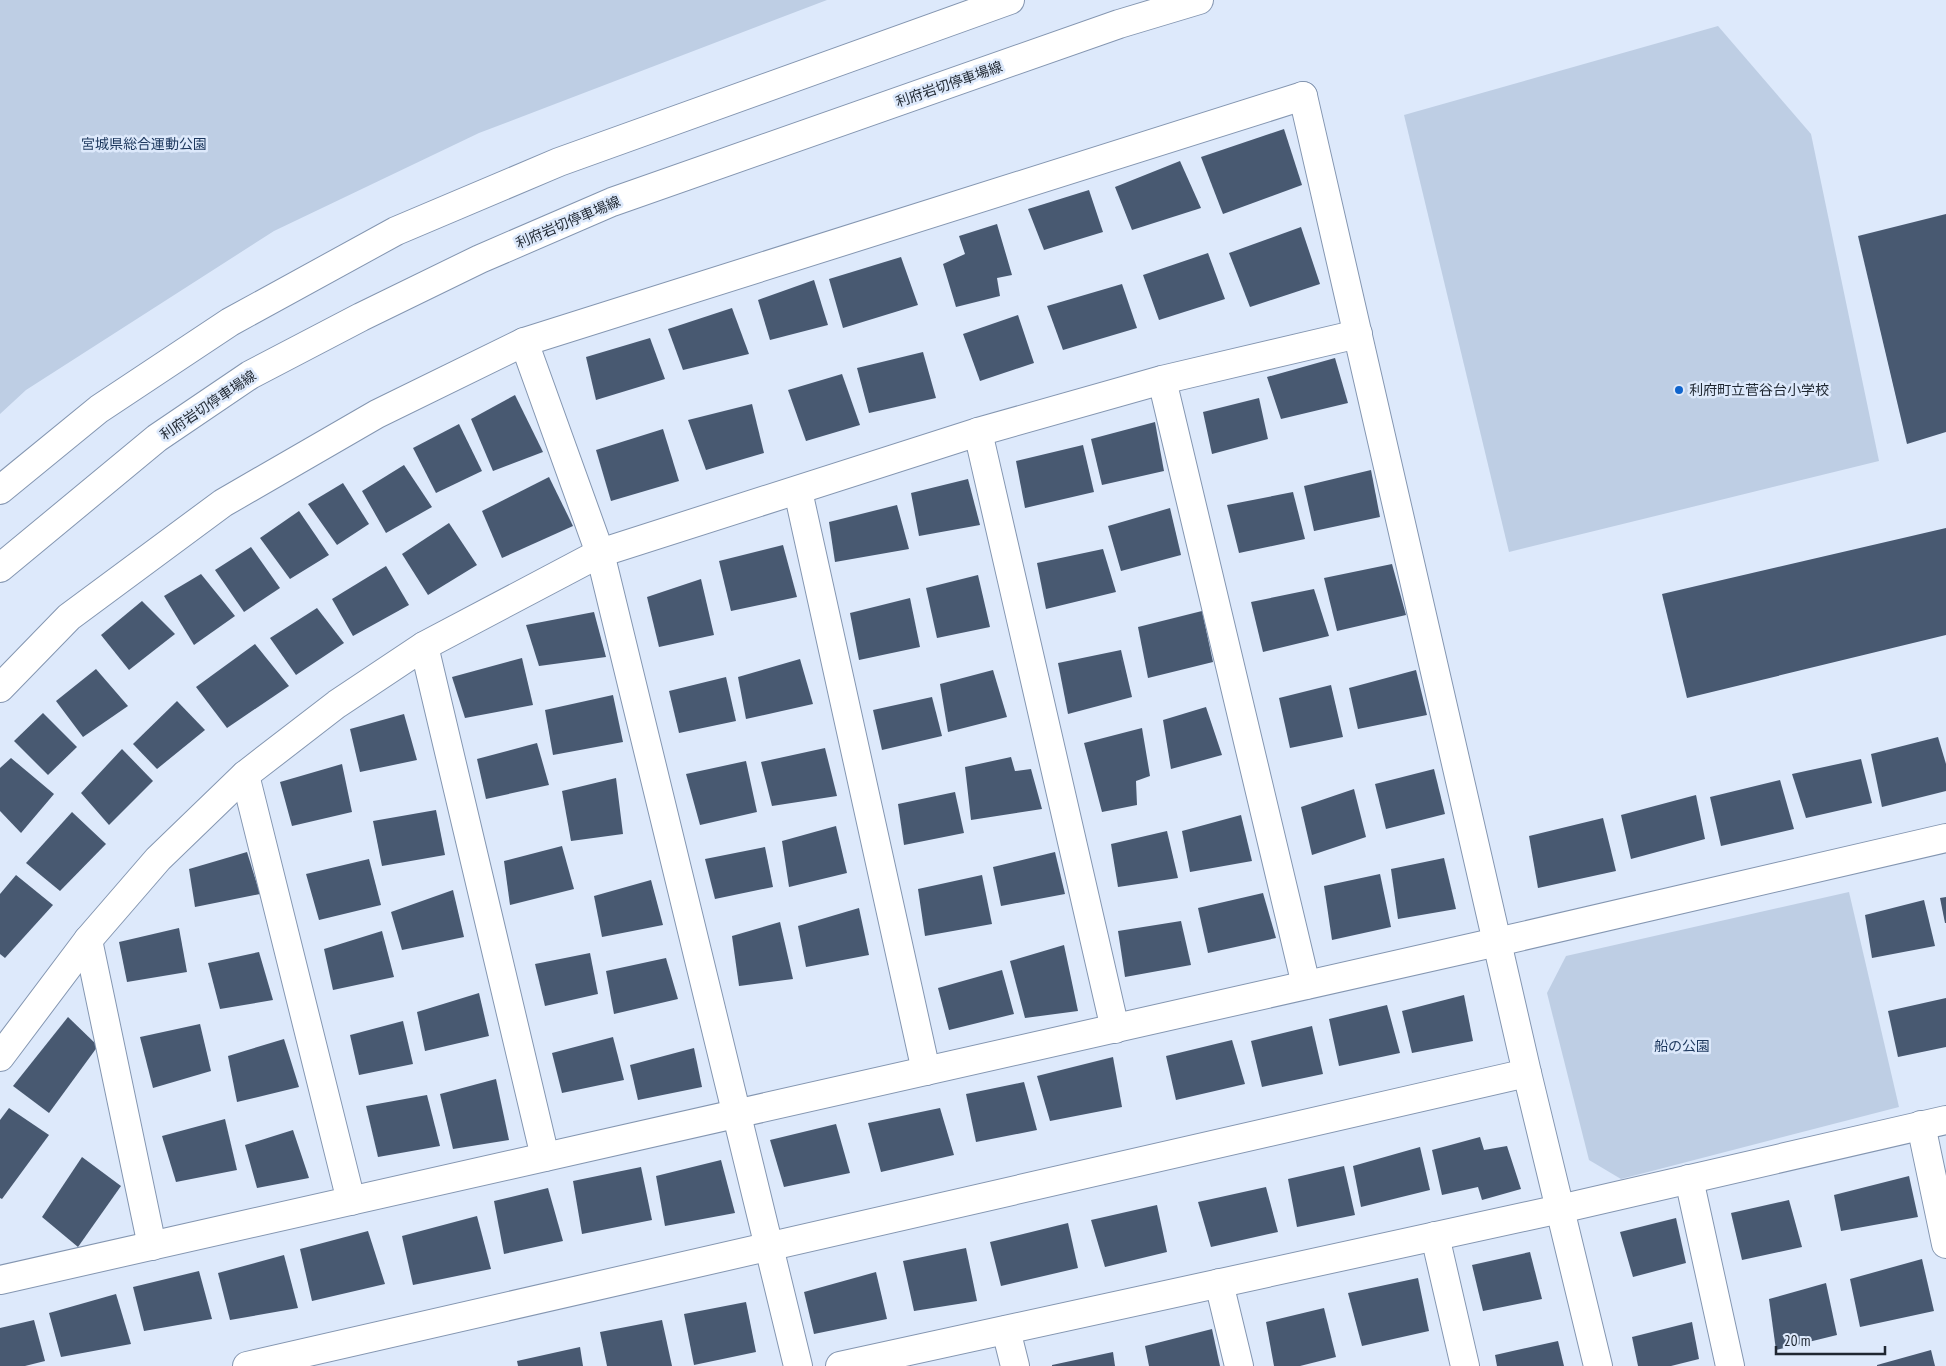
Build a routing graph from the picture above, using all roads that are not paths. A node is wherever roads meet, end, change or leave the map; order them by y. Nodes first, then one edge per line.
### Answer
1 (1010, 0) edge
2 (1199, 0) edge
3 (1358, 334) junction
4 (524, 342) junction
5 (1162, 380) junction
6 (978, 432) junction
7 (0, 490) edge
8 (798, 491) junction
9 (600, 553) junction
10 (0, 568) edge
11 (424, 646) junction
12 (0, 688) edge
13 (245, 775) junction
14 (1946, 838) edge
15 (88, 940) junction
16 (1497, 942) junction
17 (1306, 986) junction
18 (1115, 1029) junction
19 (0, 1057) edge
20 (926, 1071) junction
21 (1527, 1074) junction
22 (736, 1114) junction
23 (1933, 1122) edge
24 (544, 1157) junction
25 (1689, 1179) junction
26 (351, 1201) junction
27 (1560, 1209) junction
28 (1435, 1236) junction
29 (1946, 1244) edge
30 (152, 1246) junction
31 (768, 1247) junction
32 (0, 1280) edge
33 (1219, 1283) junction
34 (1006, 1330) junction
35 (259, 1365) edge
36 (798, 1366) edge
37 (840, 1366) edge
38 (1015, 1366) edge
39 (1238, 1366) edge
40 (1465, 1366) edge
41 (1598, 1366) edge
42 (1730, 1366) edge

1 - 7 street
2 - 10 street, 利府岩切停車場線
3 - 4 street
3 - 5 street
3 - 16 street
4 - 9 street
4 - 12 street
5 - 6 street
5 - 17 street
6 - 8 street
6 - 18 street
8 - 9 street
8 - 20 street
9 - 11 street
9 - 22 street
11 - 13 street
11 - 24 street
13 - 15 street
13 - 26 street
14 - 16 street
15 - 19 street
15 - 30 street
16 - 17 street
16 - 21 street
17 - 18 street
18 - 20 street
20 - 22 street
21 - 27 street
21 - 31 street
22 - 24 street
22 - 31 street
23 - 25 street
23 - 29 street
24 - 26 street
25 - 27 street
25 - 42 street
26 - 30 street
27 - 28 street
27 - 41 street
28 - 33 street
28 - 40 street
30 - 32 street
31 - 35 street
31 - 36 street
33 - 34 street
33 - 39 street
34 - 37 street
34 - 38 street

